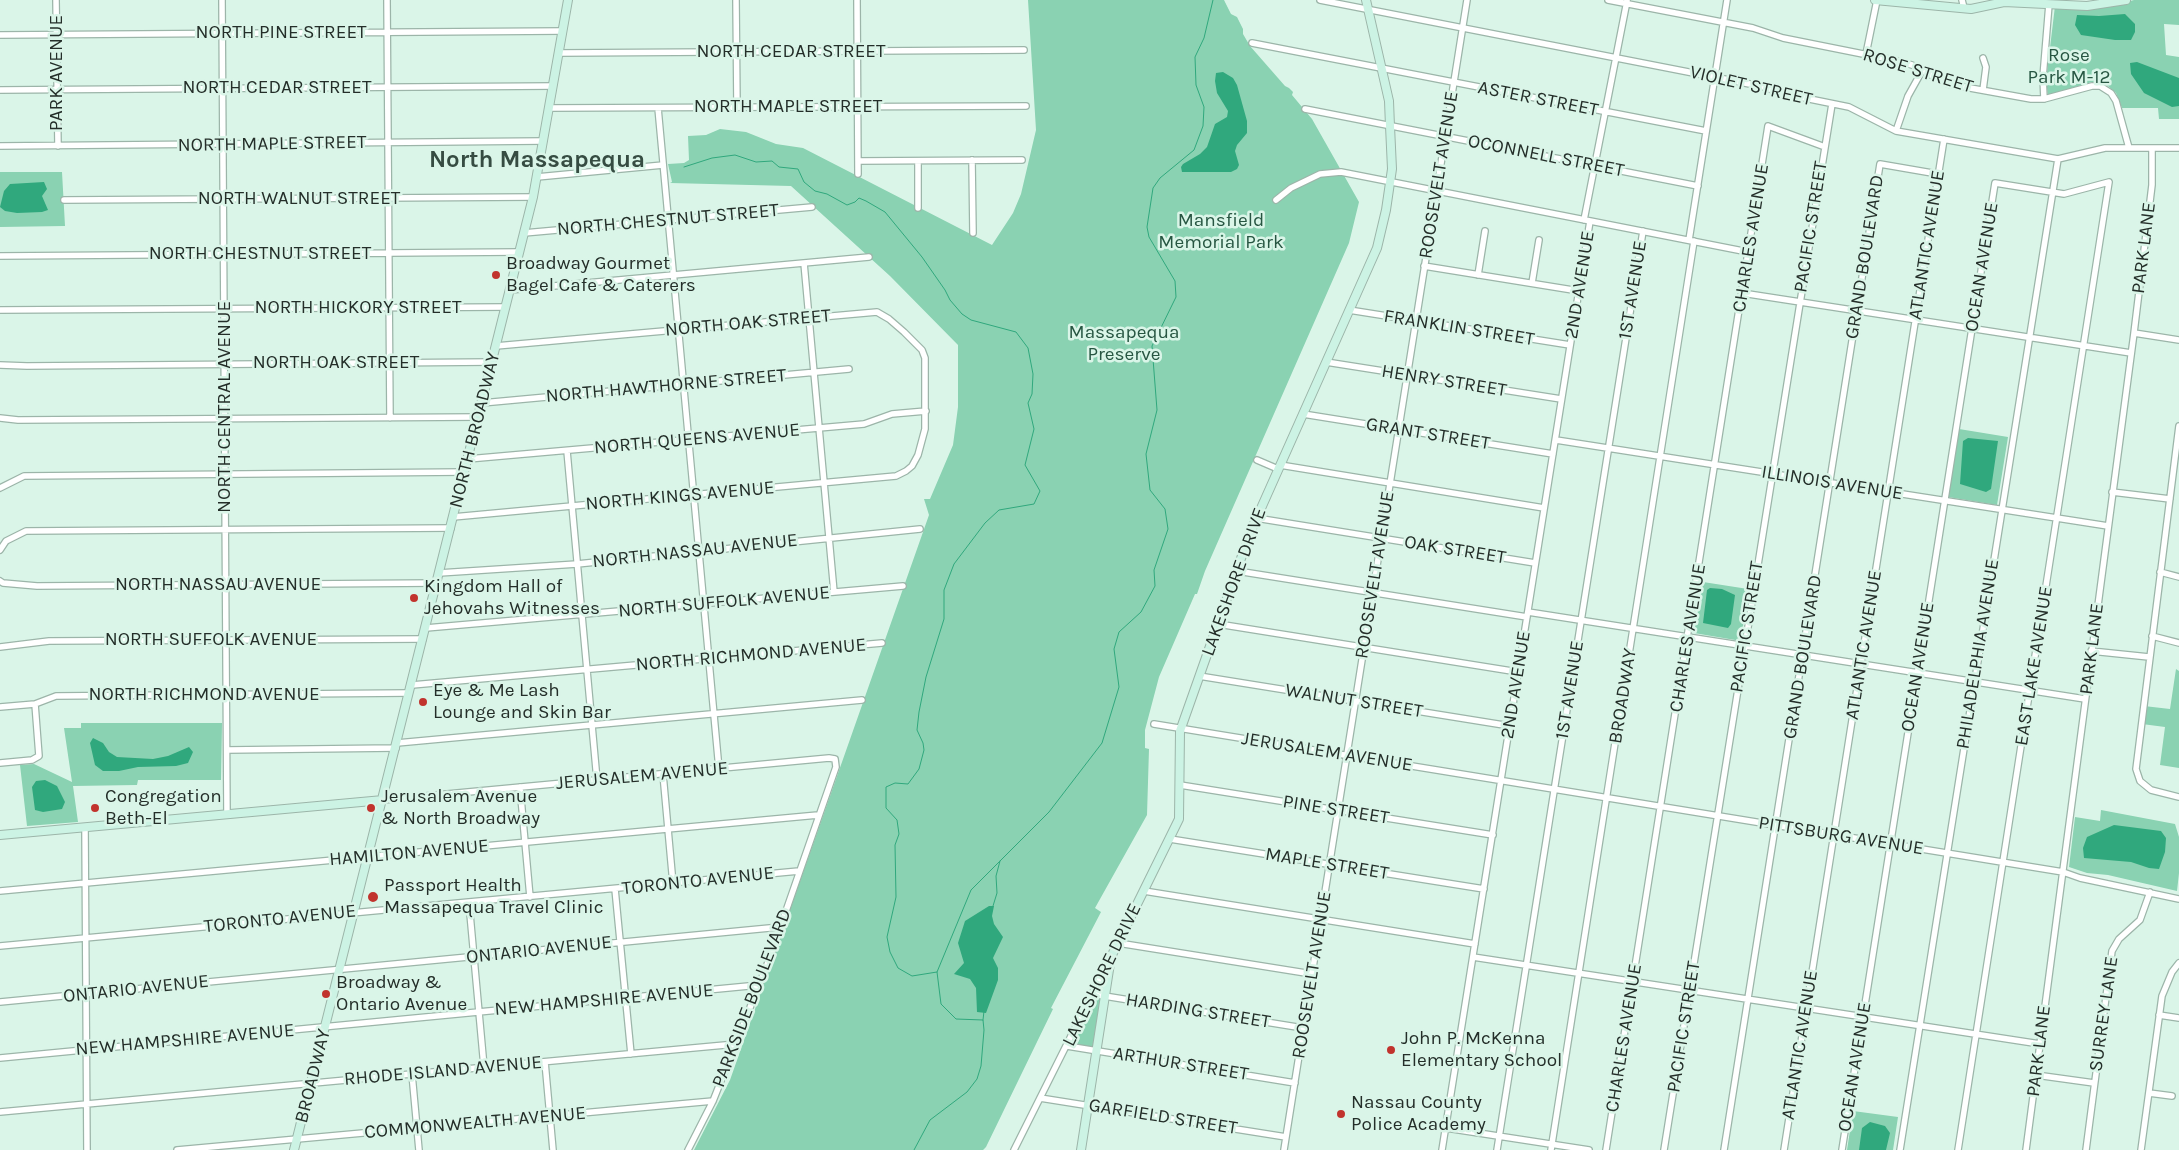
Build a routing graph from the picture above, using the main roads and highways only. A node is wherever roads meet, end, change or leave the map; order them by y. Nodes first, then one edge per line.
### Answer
1 (568, 0) edge
2 (1366, 0) edge
3 (1876, 0) edge
4 (2126, 0) edge
5 (1963, 4) edge
6 (383, 800) junction
7 (0, 836) edge
8 (369, 856) joint
9 (294, 1150) edge
10 (1081, 1150) edge

1 - 6 main road, NORTH BROADWAY
2 - 10 main road, LAKESHORE DRIVE
3 - 5 main road
4 - 5 main road
6 - 7 main road, JERUSALEM AVENUE
6 - 8 main road, NORTH BROADWAY
8 - 9 main road, BROADWAY

